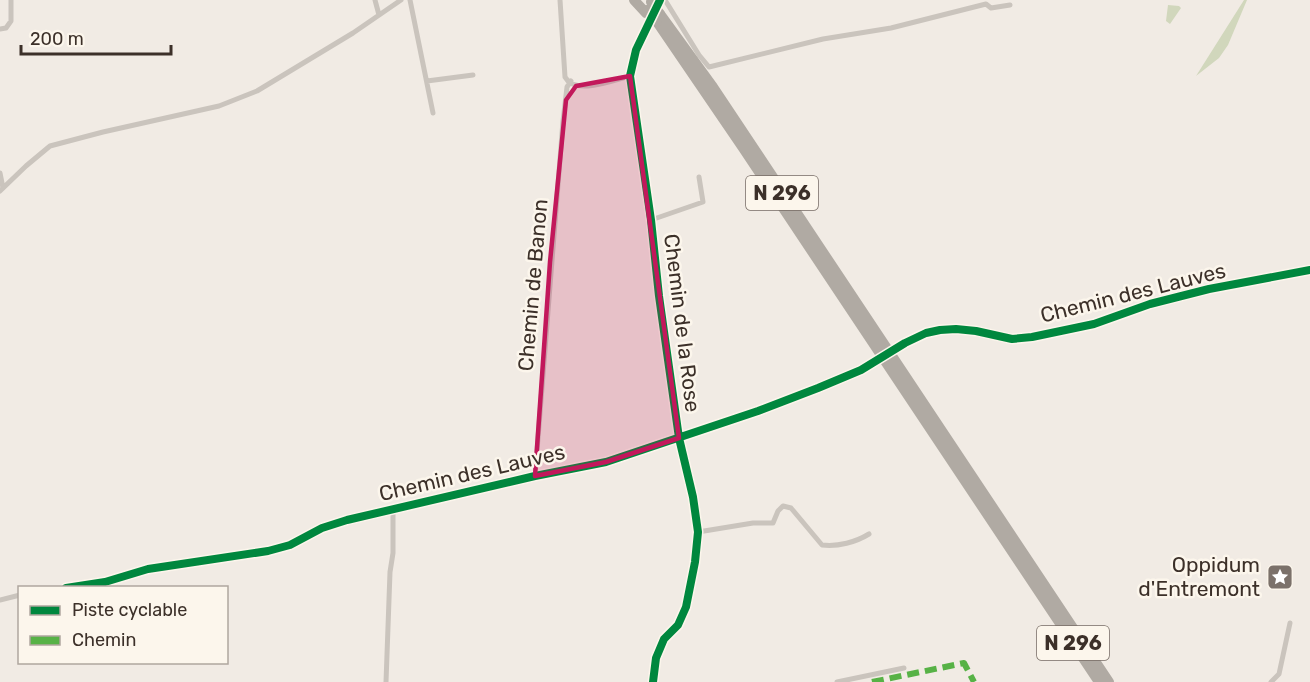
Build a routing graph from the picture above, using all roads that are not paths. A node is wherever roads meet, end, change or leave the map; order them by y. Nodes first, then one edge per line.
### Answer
1 (11, 0) edge
2 (375, 0) edge
3 (401, 0) edge
4 (410, 0) edge
5 (561, 0) edge
6 (636, 0) edge
7 (665, 0) edge
8 (650, 5) edge
9 (1010, 5) dead end
10 (379, 15) junction
11 (658, 20) junction
12 (0, 29) edge
13 (473, 75) dead end
14 (630, 76) junction
15 (427, 81) junction
16 (573, 84) junction
17 (433, 113) dead end
18 (0, 173) edge
19 (699, 177) dead end
20 (2, 190) edge
21 (651, 220) junction
22 (1310, 270) edge
23 (897, 348) dead end
24 (876, 361) dead end
25 (679, 438) junction
26 (535, 476) junction
27 (393, 510) junction
28 (698, 532) junction
29 (869, 534) dead end
30 (79, 586) edge
31 (18, 596) edge
32 (0, 600) edge
33 (1290, 622) dead end
34 (904, 668) dead end
35 (386, 682) edge
36 (653, 682) edge
37 (837, 682) edge
38 (1099, 682) edge
39 (1109, 682) edge
40 (1271, 682) edge

1 - 12 street
2 - 10 street
3 - 10 street
4 - 15 street
5 - 16 street
6 - 8 highway, N 296
7 - 9 street
8 - 11 highway, N 296, bridge
8 - 14 street, Chemin de la Rose
10 - 20 street
11 - 38 highway, N 296
11 - 39 highway, N 296
13 - 15 street
14 - 16 street
14 - 21 street, Chemin de la Rose
15 - 17 street
16 - 26 street, Chemin de Banon
18 - 20 street
19 - 21 street
21 - 25 street, Chemin de la Rose
22 - 23 street, Chemin des Lauves
24 - 25 street, Chemin des Lauves
25 - 26 street, Chemin des Lauves
25 - 28 street, Chemin de la Rose
26 - 27 street, Chemin des Lauves
27 - 30 street, Chemin des Lauves
27 - 35 street
28 - 29 street
28 - 36 street, Chemin de la Rose
31 - 32 street
33 - 40 street
34 - 37 street

